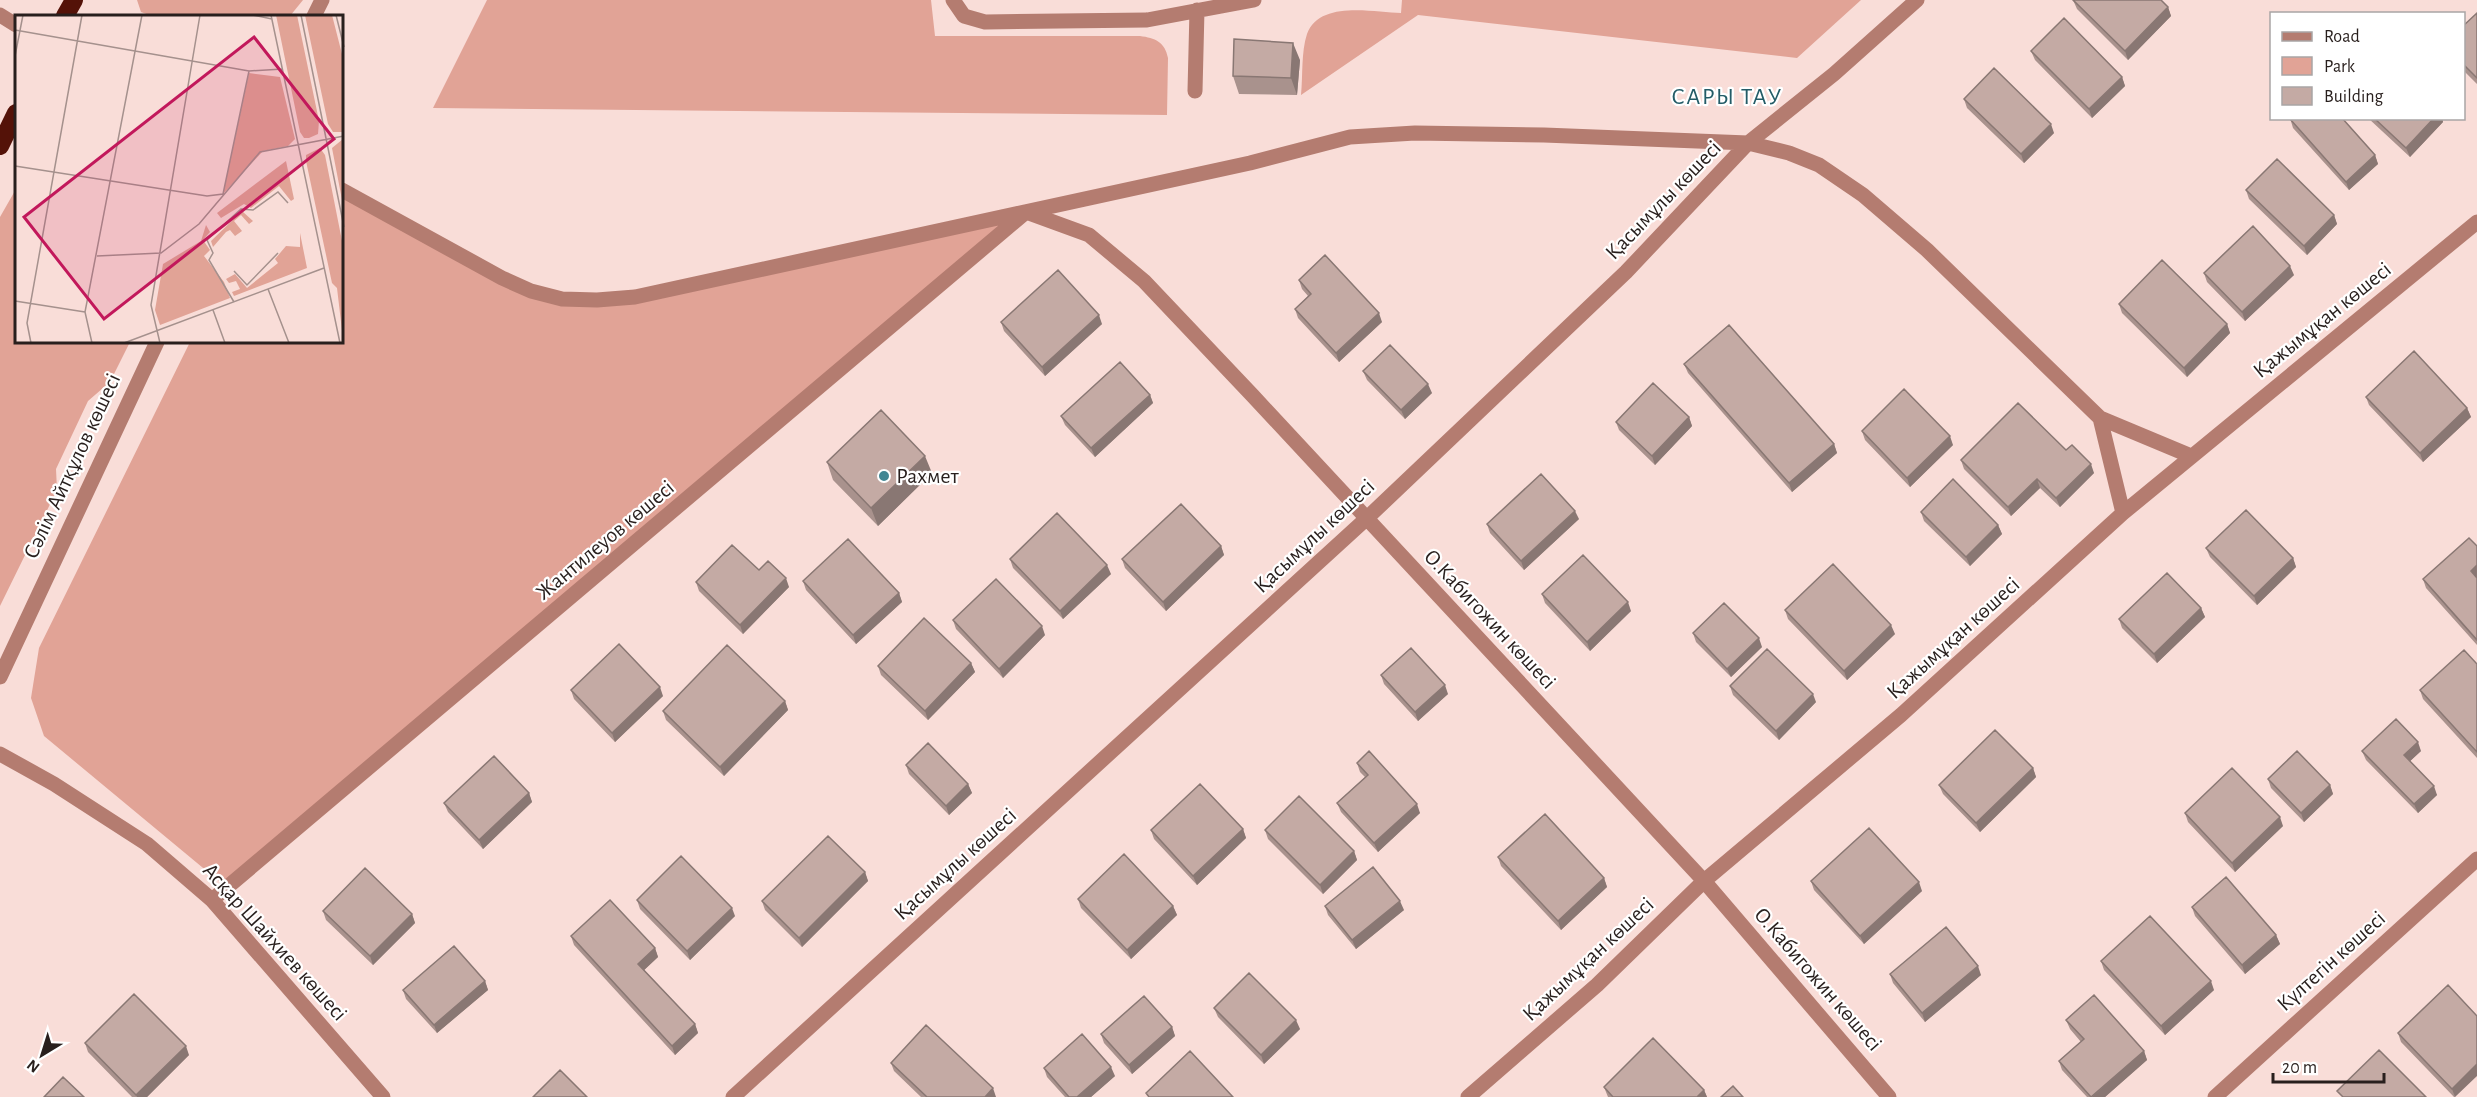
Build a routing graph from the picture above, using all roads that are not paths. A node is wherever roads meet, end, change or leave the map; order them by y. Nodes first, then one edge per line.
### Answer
1 (74, 0) edge
2 (322, 0) edge
3 (953, 0) edge
4 (1254, 0) edge
5 (1917, 0) edge
6 (1197, 10) junction
7 (0, 15) edge
8 (66, 15) edge
9 (314, 15) edge
10 (15, 24) edge
11 (1195, 92) dead end
12 (15, 115) edge
13 (1748, 143) junction
14 (0, 146) edge
15 (344, 191) edge
16 (1026, 212) junction
17 (2477, 222) edge
18 (156, 344) edge
19 (2100, 418) junction
20 (2192, 456) junction
21 (2124, 513) junction
22 (1366, 519) junction
23 (0, 677) edge
24 (0, 754) edge
25 (2477, 859) edge
26 (1704, 881) junction
27 (212, 900) junction
28 (383, 1097) edge
29 (733, 1097) edge
30 (1468, 1097) edge
31 (1889, 1097) edge
32 (2215, 1097) edge

1 - 8 highway
2 - 9 street
3 - 6 street
4 - 6 street
5 - 13 street, Қасымұлы көшесі
6 - 11 street
7 - 10 street
12 - 14 highway
13 - 16 street
13 - 19 street
13 - 22 street, Қасымұлы көшесі
15 - 16 street
16 - 22 street, О.Кабигожин көшесі
16 - 27 street, Жантилеуов көшесі
17 - 20 street, Қажымұқан көшесі
18 - 23 street, Сәлім Айтқұлов көшесі
19 - 20 street
19 - 21 street
20 - 21 street, Қажымұқан көшесі
21 - 26 street, Қажымұқан көшесі
22 - 26 street, О.Кабигожин көшесі
22 - 29 street, Қасымұлы көшесі
24 - 27 street, Асқар Шайхиев көшесі
25 - 32 street, Күлтегін көшесі
26 - 30 street, Қажымұқан көшесі
26 - 31 street, О.Кабигожин көшесі
27 - 28 street, Асқар Шайхиев көшесі

